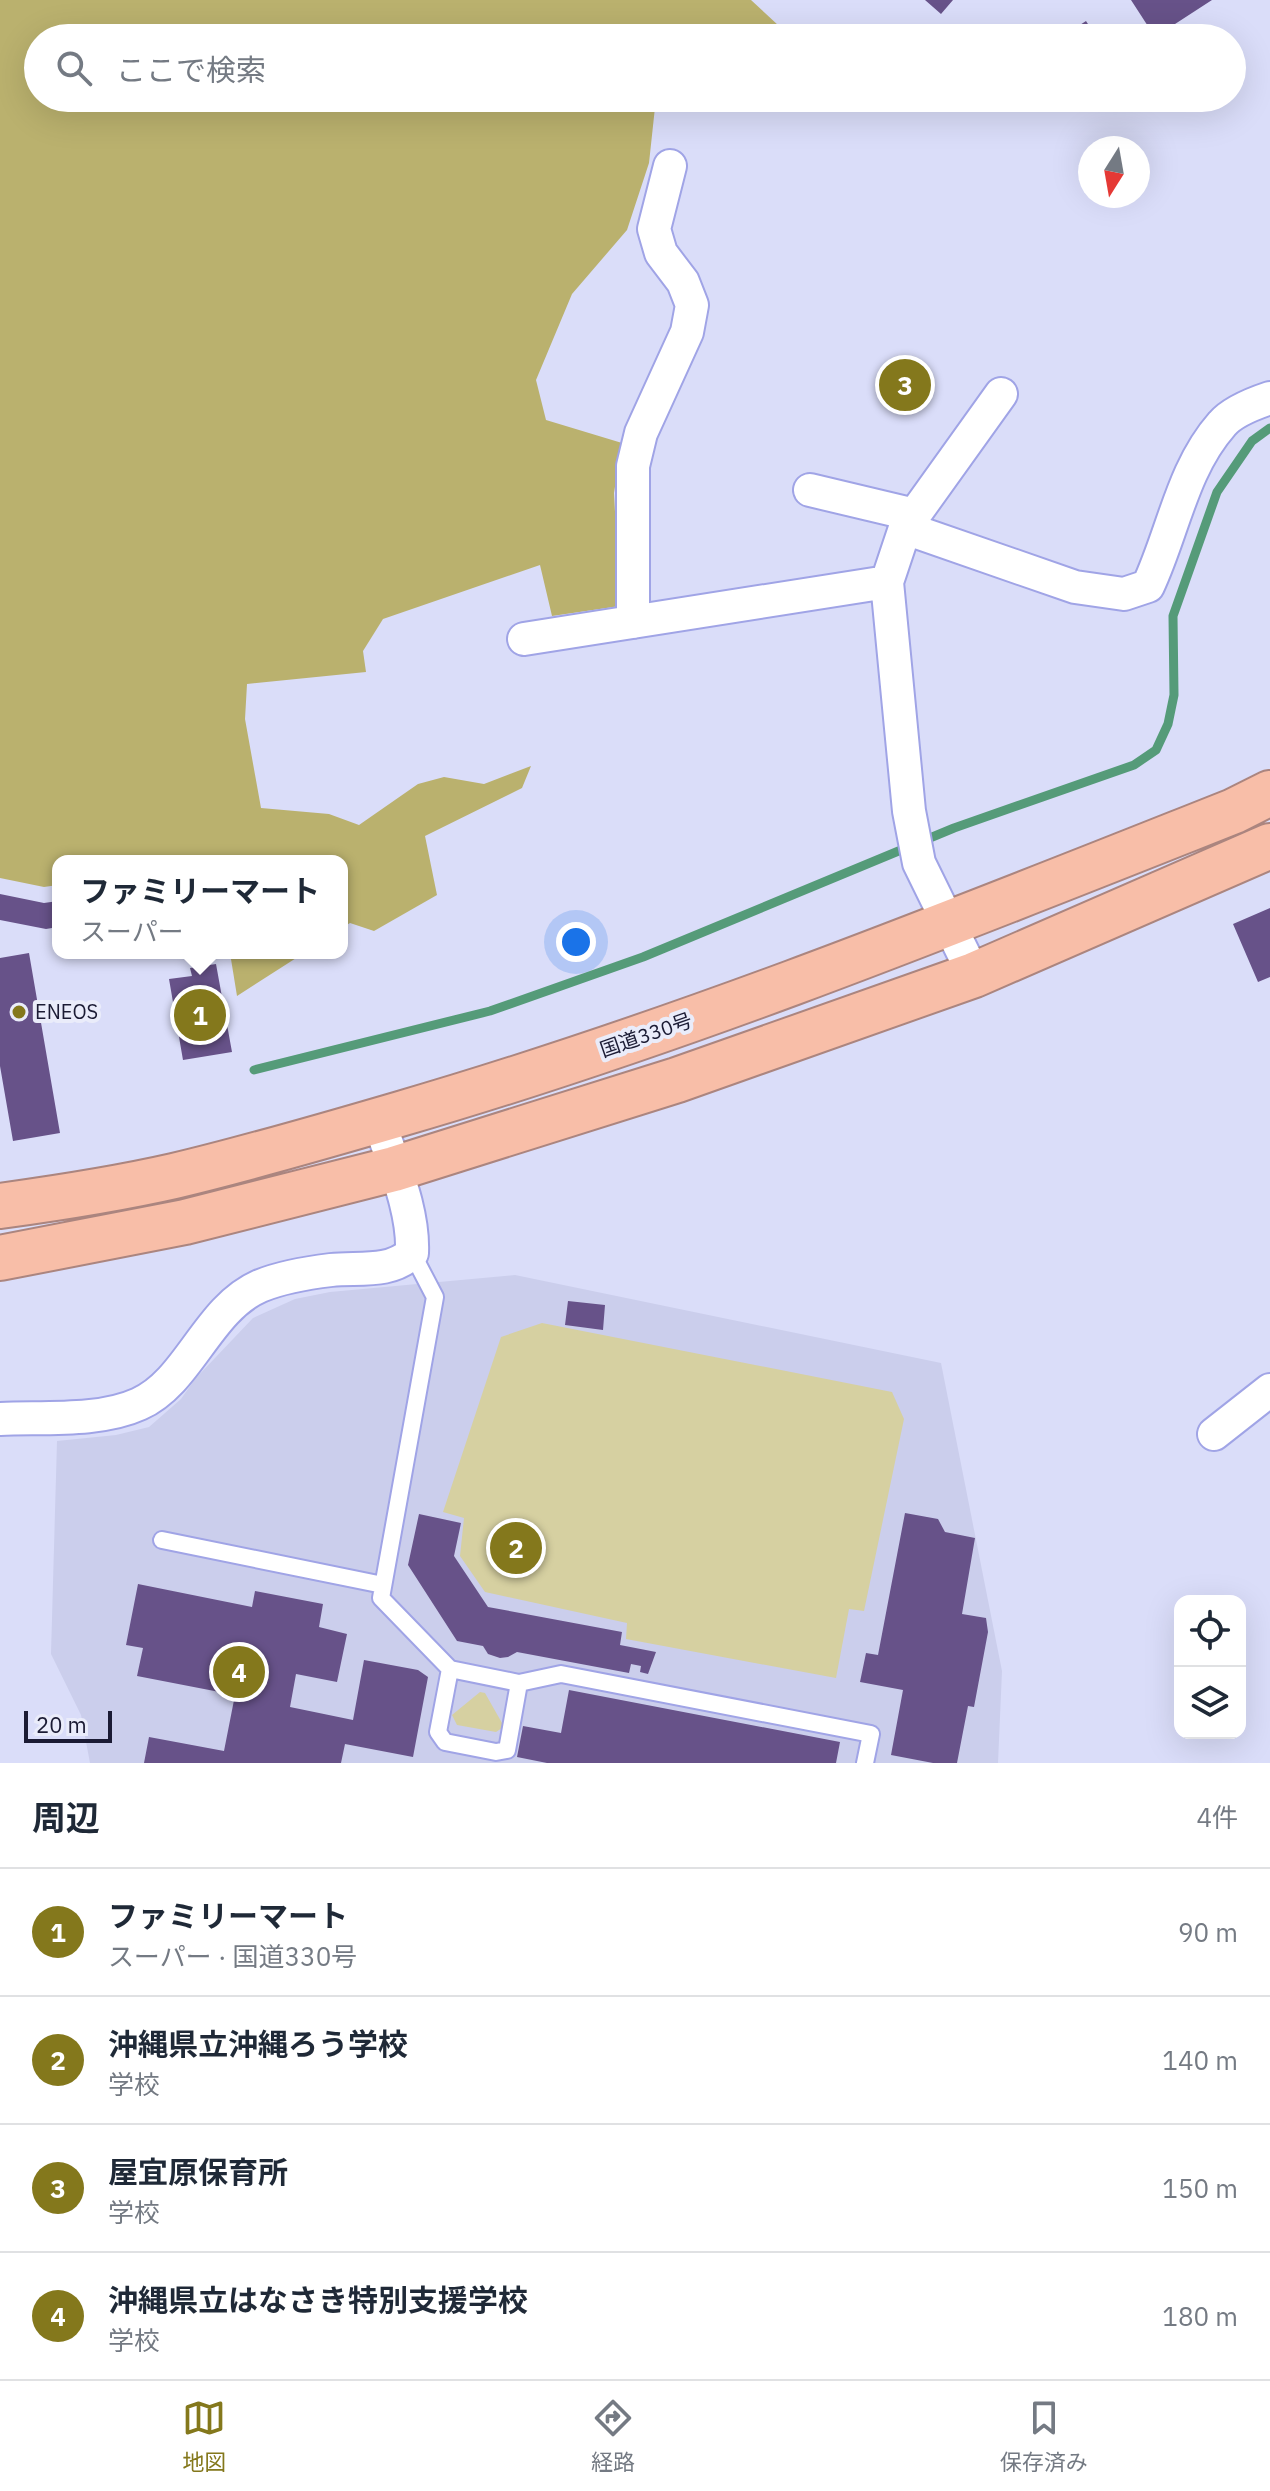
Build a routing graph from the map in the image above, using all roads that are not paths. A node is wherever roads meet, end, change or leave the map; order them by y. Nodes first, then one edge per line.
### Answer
1 (670, 166) dead end
2 (1001, 394) dead end
3 (1270, 398) edge
4 (810, 490) dead end
5 (910, 522) junction
6 (887, 582) junction
7 (633, 622) junction
8 (524, 639) dead end
9 (1270, 793) edge
10 (1270, 846) edge
11 (948, 924) junction
12 (974, 975) junction
13 (379, 1120) junction
14 (394, 1169) junction
15 (0, 1206) edge
16 (412, 1253) junction
17 (0, 1258) edge
18 (1270, 1390) edge
19 (0, 1419) edge
20 (1214, 1434) dead end
21 (162, 1540) dead end
22 (383, 1585) junction
23 (450, 1669) junction
24 (519, 1683) junction
25 (865, 1763) edge

1 - 7 street
2 - 5 street
3 - 5 street
4 - 5 street
5 - 6 street
6 - 7 street
6 - 11 street
7 - 8 street
9 - 11 highway, 国道330号
10 - 12 highway
11 - 12 street
11 - 13 highway, 国道330号
12 - 14 highway
13 - 14 street
13 - 15 highway, 国道330号
14 - 16 street
14 - 17 highway
16 - 19 street
16 - 22 lane
18 - 20 street
21 - 22 lane
22 - 23 lane
23 - 24 lane
23 - 24 lane
24 - 25 lane

